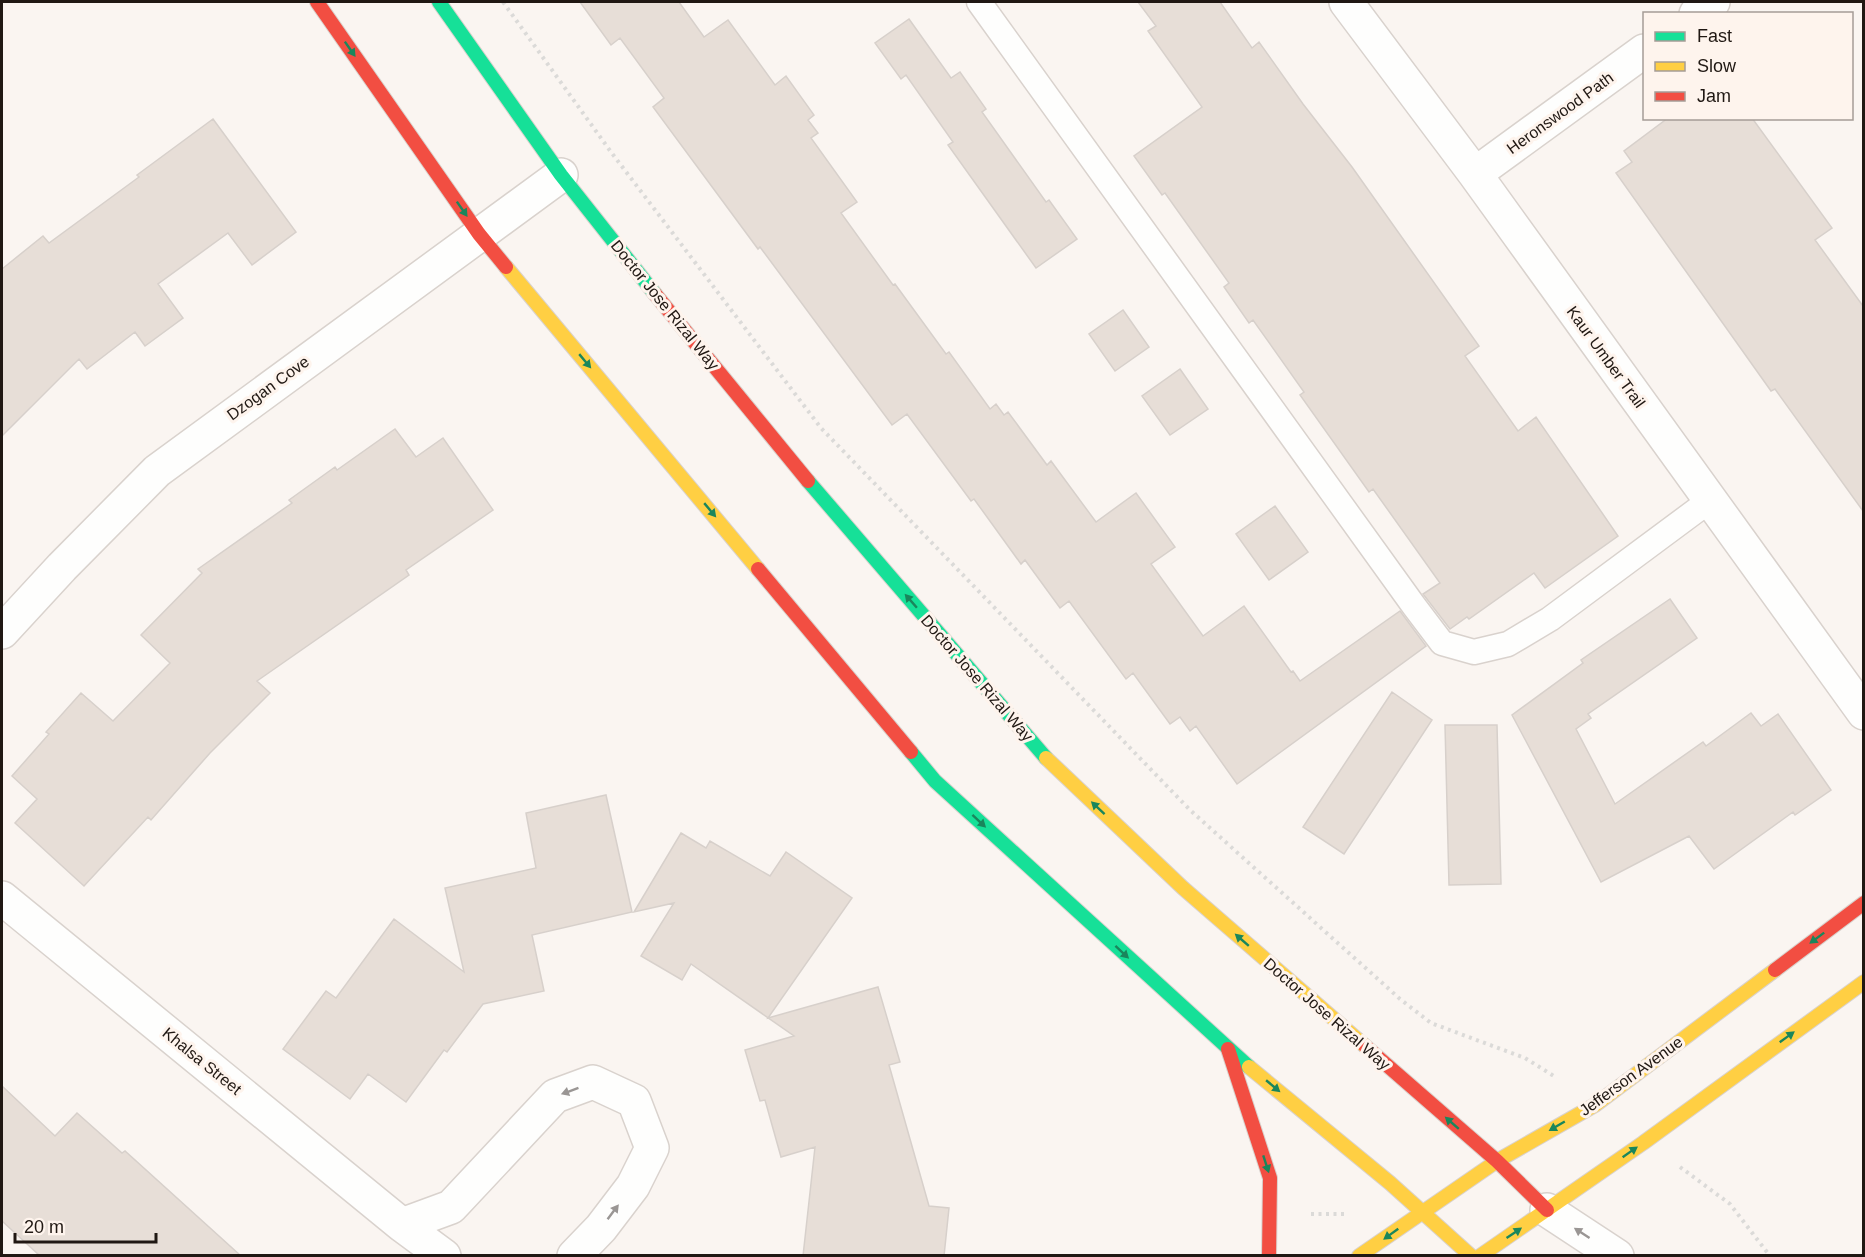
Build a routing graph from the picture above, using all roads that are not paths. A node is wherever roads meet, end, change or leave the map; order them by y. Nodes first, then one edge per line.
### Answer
1 (317, 2) edge
2 (439, 2) edge
3 (979, 2) edge
4 (1346, 2) edge
5 (1713, 2) edge
6 (1699, 12) edge
7 (1643, 52) edge
8 (1475, 174) junction
9 (561, 175) junction
10 (479, 234) junction
11 (1709, 501) junction
12 (2, 632) edge
13 (1863, 713) edge
14 (2, 898) edge
15 (1863, 903) edge
16 (1863, 982) edge
17 (1228, 1049) junction
18 (1497, 1161) junction
19 (1547, 1210) junction
20 (1422, 1211) junction
21 (402, 1225) junction
22 (444, 1256) edge
23 (574, 1256) edge
24 (1269, 1256) edge
25 (1359, 1256) edge
26 (1472, 1256) edge
27 (1480, 1256) edge
28 (1617, 1256) edge

1 -> 10 street
2 - 9 street, Doctor Jose Rizal Way
3 - 11 lane
4 - 8 street, Kaur Umber Trail
5 - 6 street
7 - 8 street, Heronswood Path
8 - 11 street, Kaur Umber Trail
9 - 10 street, Dzogan Cove
18 -> 9 street, Doctor Jose Rizal Way
10 - 12 street, Dzogan Cove
10 -> 17 street
11 - 13 street, Kaur Umber Trail
14 - 21 street, Khalsa Street
15 -> 18 street, Jefferson Avenue
19 -> 16 street
17 -> 20 street
17 -> 24 street
18 - 19 street, Doctor Jose Rizal Way
18 - 20 street, Jefferson Avenue
27 -> 19 street
28 -> 19 street, Doctor Jose Rizal Way
20 -> 25 street, Jefferson Avenue
20 - 26 street
21 - 22 street, Khalsa Street
23 -> 21 street

